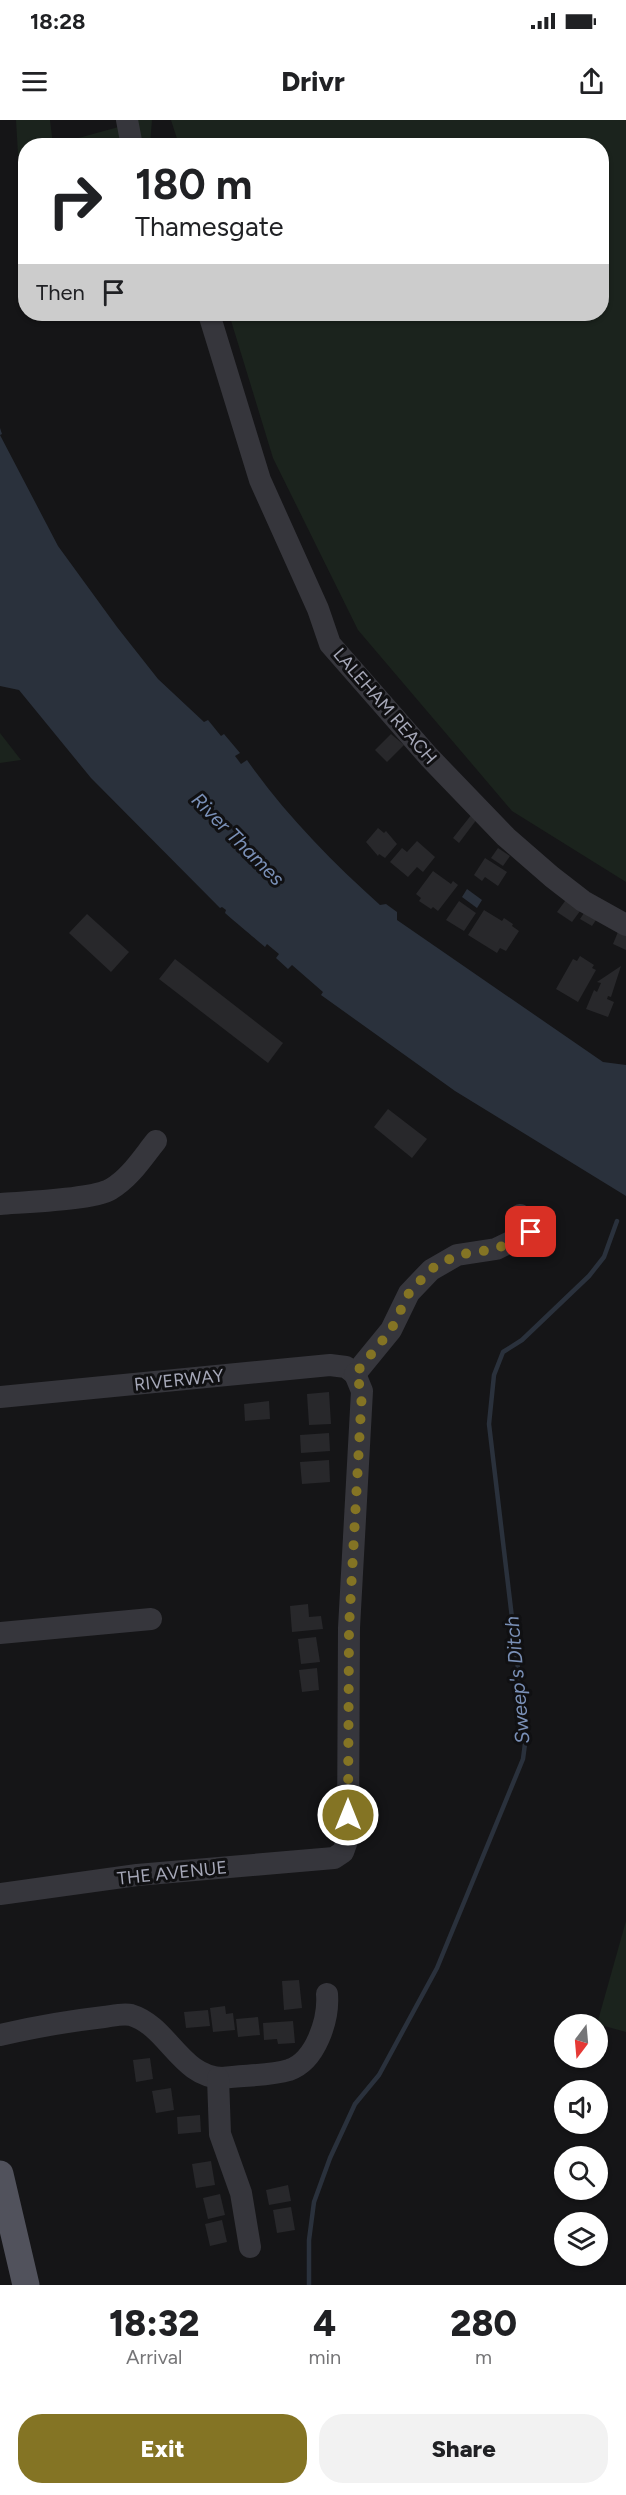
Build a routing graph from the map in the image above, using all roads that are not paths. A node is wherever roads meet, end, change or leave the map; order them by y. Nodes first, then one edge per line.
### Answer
1 (127, 120) edge
2 (130, 138) edge
3 (211, 321) edge
4 (626, 924) edge
5 (156, 1141) dead end
6 (0, 1204) edge
7 (530, 1231) dead end
8 (355, 1374) junction
9 (0, 1397) edge
10 (151, 1619) dead end
11 (0, 1634) edge
12 (0, 1894) edge
13 (327, 1994) dead end
14 (0, 2035) edge
15 (218, 2078) junction
16 (0, 2174) edge
17 (249, 2247) dead end
18 (26, 2285) edge

1 - 2 street
3 - 4 street, LALEHAM REACH
5 - 6 street
7 - 8 street
8 - 9 street, RIVERWAY
8 - 12 street, THE AVENUE
10 - 11 street
13 - 15 street
14 - 15 street
15 - 17 street
16 - 18 main road

